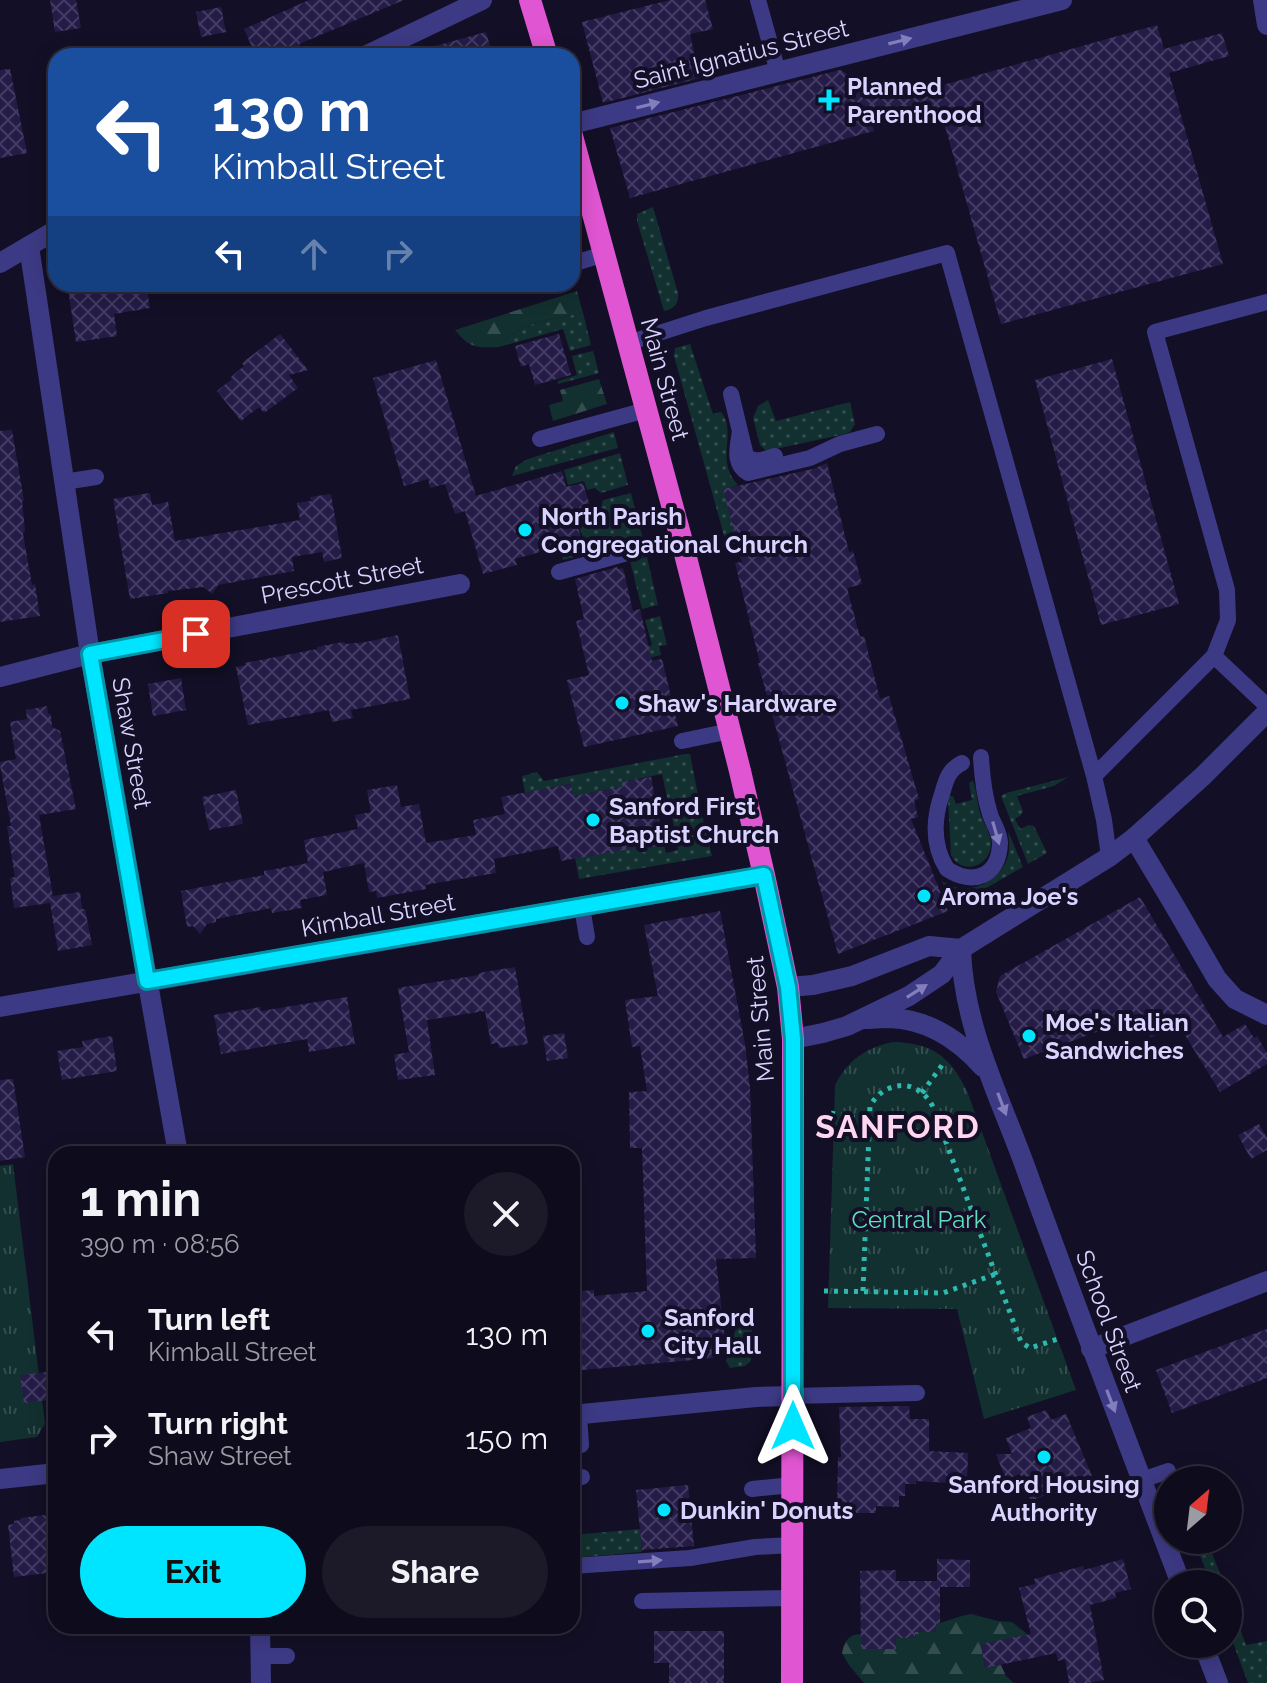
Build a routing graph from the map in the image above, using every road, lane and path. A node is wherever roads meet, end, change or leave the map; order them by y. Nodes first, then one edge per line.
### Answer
1 (482, 0) edge
2 (530, 0) edge
3 (758, 0) edge
4 (1062, 0) edge
5 (1263, 0) edge
6 (1267, 25) edge
7 (382, 48) edge
8 (545, 48) edge
9 (778, 72) junction
10 (580, 122) edge
11 (580, 200) edge
12 (48, 235) edge
13 (29, 246) junction
14 (604, 254) junction
15 (580, 262) edge
16 (0, 263) edge
17 (1267, 302) edge
18 (628, 343) junction
19 (731, 394) dead end
20 (646, 410) junction
21 (877, 434) dead end
22 (540, 439) dead end
23 (96, 477) dead end
24 (64, 482) junction
25 (681, 538) junction
26 (559, 572) dead end
27 (460, 584) dead end
28 (90, 654) junction
29 (1214, 656) junction
30 (0, 677) edge
31 (1267, 709) edge
32 (730, 731) junction
33 (682, 741) dead end
34 (981, 757) dead end
35 (962, 763) dead end
36 (1094, 776) junction
37 (1134, 838) junction
38 (1109, 857) junction
39 (764, 875) junction
40 (582, 907) junction
41 (587, 937) dead end
42 (961, 949) junction
43 (147, 981) junction
44 (788, 987) junction
45 (0, 1007) edge
46 (1267, 1015) edge
47 (863, 1019) junction
48 (793, 1039) junction
49 (948, 1056) dead end
50 (990, 1075) junction
51 (922, 1093) junction
52 (831, 1113) dead end
53 (869, 1121) junction
54 (177, 1146) edge
55 (996, 1274) junction
56 (1267, 1281) edge
57 (824, 1291) dead end
58 (863, 1291) junction
59 (1061, 1338) dead end
60 (1091, 1349) junction
61 (917, 1393) dead end
62 (793, 1396) junction
63 (580, 1415) edge
64 (580, 1439) edge
65 (581, 1445) dead end
66 (48, 1474) edge
67 (1154, 1476) edge
68 (0, 1479) edge
69 (1142, 1480) junction
70 (793, 1485) junction
71 (752, 1489) dead end
72 (793, 1545) junction
73 (580, 1565) edge
74 (1176, 1570) edge
75 (793, 1598) junction
76 (642, 1601) dead end
77 (260, 1634) edge
78 (260, 1656) junction
79 (287, 1656) dead end
80 (1208, 1658) edge
81 (261, 1683) edge
82 (792, 1683) edge
83 (1218, 1683) edge

1 - 7 street
2 - 8 highway
3 - 9 lane
9 -> 4 street, Saint Ignatius Street
5 - 6 street
10 -> 9 street, Saint Ignatius Street
11 - 14 highway, Main Street
12 - 13 street
13 - 16 street
13 - 24 street, Shaw Street
14 - 15 lane
14 - 18 highway, Main Street
17 - 29 lane
18 - 20 highway, Main Street
18 - 36 lane
19 - 21 lane
20 - 22 lane
20 - 25 highway, Main Street
23 - 24 lane
24 - 28 street, Shaw Street
25 - 26 lane
25 - 32 highway, Main Street
27 - 28 street, Prescott Street
28 - 30 street, Prescott Street
28 - 43 street, Shaw Street
29 - 31 lane
29 - 36 lane
31 - 37 street
32 - 33 lane
32 - 39 highway, Main Street
34 -> 35 lane
36 - 38 lane
37 - 38 street
37 - 46 street
38 - 42 street
39 - 40 street, Kimball Street
39 - 44 highway, Main Street
40 - 41 lane
40 - 43 street, Kimball Street
42 - 44 street
47 -> 42 street
42 - 50 street, School Street
43 - 45 street, Kimball Street
43 - 54 street, Shaw Street
44 - 48 highway, Main Street
47 - 48 street
47 - 50 street, School Street
48 - 62 highway, Main Street
49 - 51 path
50 -> 60 street, School Street
51 - 53 path
51 - 55 path
52 - 53 path
53 - 58 path
55 - 58 path
55 - 59 path
56 - 60 street
57 - 58 path
60 -> 69 street, School Street
61 - 62 lane
62 - 63 street
62 - 70 highway, Main Street
64 - 65 lane
66 - 68 street
67 - 69 lane
69 - 74 street, School Street
70 - 71 lane
70 - 72 highway, Main Street
73 -> 72 lane
72 - 75 highway, Main Street
75 - 76 lane
75 - 82 highway, Main Street
77 - 78 street
78 - 79 lane
78 - 81 street
80 - 83 street

